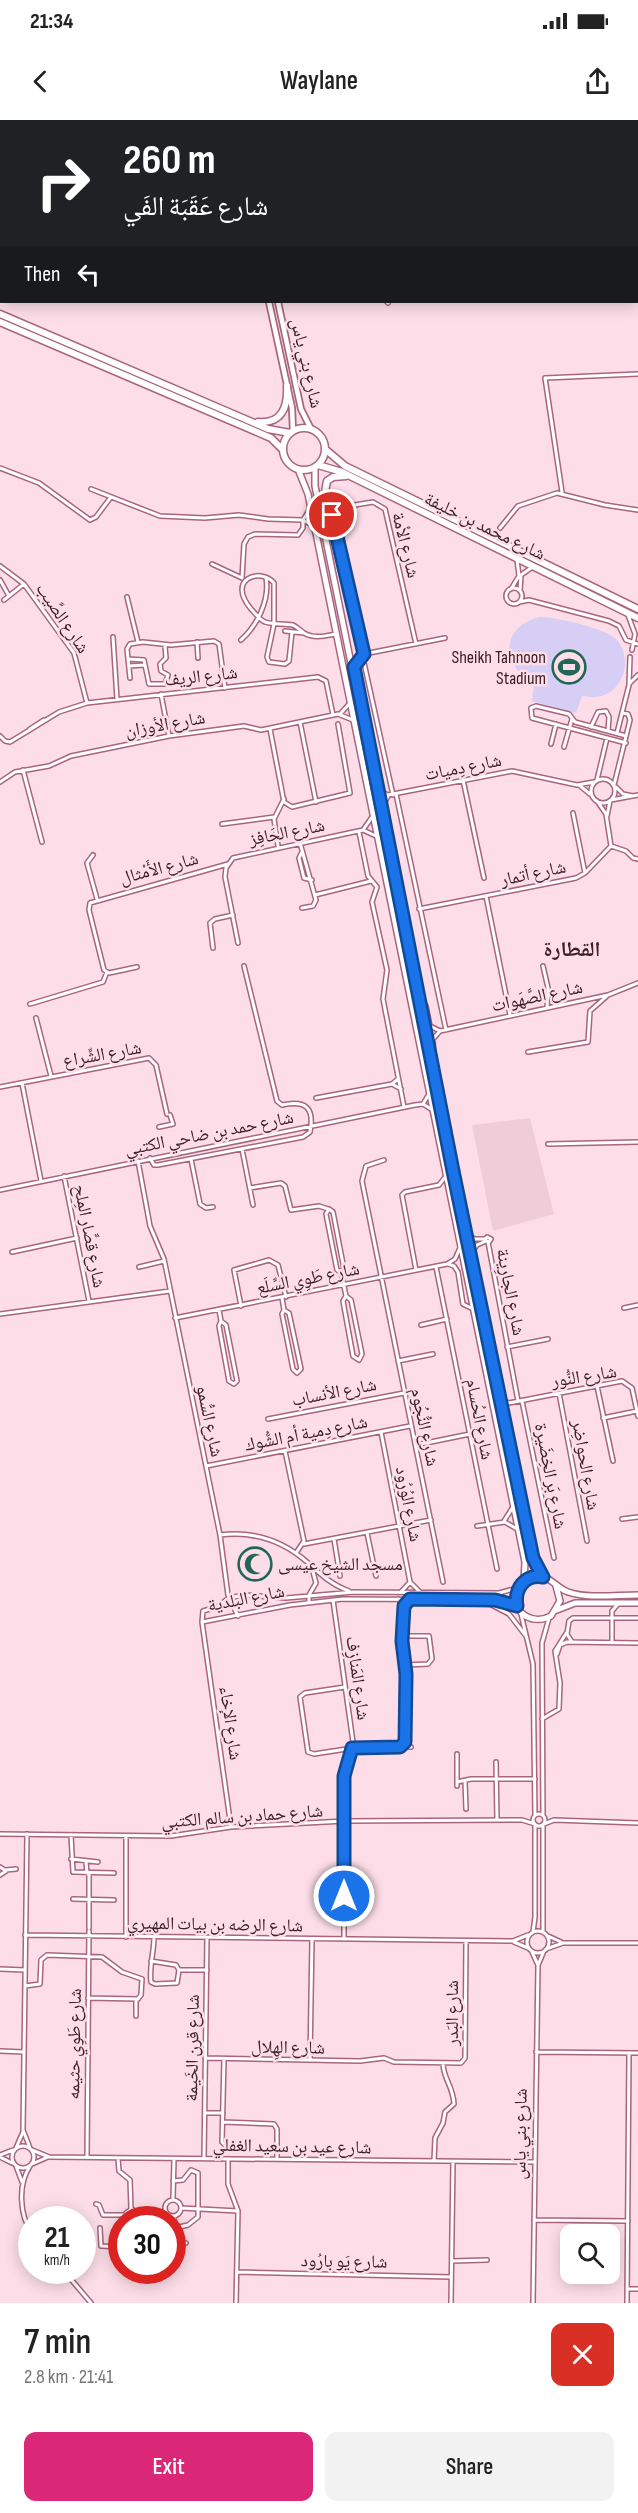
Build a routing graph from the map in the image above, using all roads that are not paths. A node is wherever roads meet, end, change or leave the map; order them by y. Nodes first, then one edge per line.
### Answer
1 (269, 303) edge
2 (279, 303) edge
3 (0, 314) edge
4 (0, 322) edge
5 (638, 374) edge
6 (287, 386) junction
7 (252, 422) junction
8 (311, 429) junction
9 (292, 432) junction
10 (325, 449) junction
11 (283, 450) junction
12 (316, 466) junction
13 (0, 468) edge
14 (298, 469) junction
15 (349, 476) junction
16 (91, 489) dead end
17 (562, 492) junction
18 (111, 497) junction
19 (310, 507) junction
20 (638, 510) edge
21 (321, 513) junction
22 (303, 520) junction
23 (314, 526) junction
24 (500, 528) dead end
25 (516, 558) junction
26 (212, 564) dead end
27 (0, 566) edge
28 (534, 567) junction
29 (266, 578) junction
30 (519, 578) junction
31 (244, 579) junction
32 (0, 580) edge
33 (24, 584) junction
34 (510, 589) junction
35 (521, 593) junction
36 (9, 596) junction
37 (127, 597) dead end
38 (4, 600) dead end
39 (529, 600) junction
40 (519, 602) junction
41 (638, 609) edge
42 (625, 611) junction
43 (638, 618) edge
44 (259, 619) junction
45 (274, 624) junction
46 (634, 630) junction
47 (285, 631) dead end
48 (292, 632) junction
49 (306, 633) junction
50 (336, 634) junction
51 (113, 637) dead end
52 (446, 638) dead end
53 (638, 639) edge
54 (241, 640) dead end
55 (138, 642) junction
56 (196, 642) junction
57 (416, 644) junction
58 (636, 644) edge
59 (165, 645) junction
60 (632, 650) dead end
61 (364, 654) junction
62 (630, 657) dead end
63 (198, 658) dead end
64 (128, 659) junction
65 (144, 665) junction
66 (129, 666) junction
67 (354, 667) junction
68 (629, 670) junction
69 (638, 674) edge
70 (130, 678) dead end
71 (629, 685) junction
72 (225, 688) junction
73 (160, 694) junction
74 (117, 699) junction
75 (87, 703) junction
76 (350, 703) junction
77 (622, 713) junction
78 (336, 715) junction
79 (573, 717) junction
80 (353, 720) junction
81 (300, 722) junction
82 (338, 724) dead end
83 (556, 724) junction
84 (591, 727) junction
85 (570, 728) junction
86 (270, 729) junction
87 (608, 731) junction
88 (617, 733) junction
89 (0, 736) edge
90 (169, 736) junction
91 (626, 736) junction
92 (607, 738) junction
93 (626, 743) junction
94 (550, 744) dead end
95 (564, 747) dead end
96 (23, 770) junction
97 (375, 777) junction
98 (463, 780) junction
99 (595, 781) junction
100 (0, 782) edge
101 (577, 784) junction
102 (614, 785) junction
103 (393, 795) junction
104 (592, 795) junction
105 (637, 796) edge
106 (284, 799) junction
107 (611, 800) junction
108 (597, 801) junction
109 (316, 802) junction
110 (573, 813) dead end
111 (372, 814) junction
112 (274, 817) junction
113 (607, 817) junction
114 (384, 820) junction
115 (222, 824) dead end
116 (361, 831) junction
117 (377, 837) junction
118 (42, 842) dead end
119 (300, 843) junction
120 (611, 846) junction
121 (278, 847) junction
122 (302, 852) junction
123 (93, 855) dead end
124 (638, 859) edge
125 (228, 864) junction
126 (585, 873) junction
127 (484, 878) dead end
128 (312, 880) junction
129 (371, 881) junction
130 (315, 895) junction
131 (486, 896) junction
132 (97, 899) junction
133 (302, 908) dead end
134 (419, 909) junction
135 (232, 915) junction
136 (238, 943) dead end
137 (213, 948) dead end
138 (244, 966) dead end
139 (543, 966) dead end
140 (137, 967) dead end
141 (107, 972) junction
142 (638, 983) edge
143 (608, 995) junction
144 (421, 1000) junction
145 (30, 1004) dead end
146 (547, 1008) junction
147 (510, 1015) junction
148 (36, 1018) dead end
149 (446, 1030) junction
150 (440, 1031) junction
151 (528, 1052) dead end
152 (434, 1063) junction
153 (425, 1073) junction
154 (51, 1076) junction
155 (399, 1079) junction
156 (437, 1079) junction
157 (22, 1082) junction
158 (392, 1084) junction
159 (0, 1087) edge
160 (401, 1089) junction
161 (429, 1094) junction
162 (316, 1098) dead end
163 (423, 1104) junction
164 (404, 1107) junction
165 (431, 1109) junction
166 (311, 1126) junction
167 (159, 1127) dead end
168 (638, 1142) edge
169 (548, 1144) dead end
170 (242, 1149) junction
171 (150, 1158) junction
172 (191, 1159) junction
173 (384, 1160) dead end
174 (138, 1161) junction
175 (446, 1175) junction
176 (64, 1176) junction
177 (41, 1181) junction
178 (250, 1188) junction
179 (0, 1190) edge
180 (253, 1205) dead end
181 (213, 1208) dead end
182 (328, 1209) junction
183 (466, 1235) junction
184 (77, 1238) junction
185 (486, 1241) junction
186 (460, 1246) junction
187 (12, 1252) dead end
188 (471, 1256) junction
189 (164, 1261) junction
190 (447, 1264) junction
191 (139, 1267) dead end
192 (436, 1267) junction
193 (417, 1270) junction
194 (341, 1272) junction
195 (466, 1274) junction
196 (382, 1277) junction
197 (344, 1285) junction
198 (170, 1291) junction
199 (478, 1292) junction
200 (346, 1296) junction
201 (284, 1297) junction
202 (90, 1302) junction
203 (638, 1305) edge
204 (241, 1306) junction
205 (624, 1308) dead end
206 (473, 1309) junction
207 (219, 1310) junction
208 (284, 1310) junction
209 (0, 1314) edge
210 (175, 1318) junction
211 (447, 1319) junction
212 (221, 1321) junction
213 (421, 1325) dead end
214 (548, 1339) dead end
215 (507, 1347) junction
216 (433, 1354) dead end
217 (398, 1361) junction
218 (597, 1386) junction
219 (404, 1393) junction
220 (559, 1393) junction
221 (500, 1399) junction
222 (520, 1401) junction
223 (509, 1403) junction
224 (637, 1411) edge
225 (502, 1412) junction
226 (638, 1416) edge
227 (603, 1418) junction
228 (268, 1419) dead end
229 (410, 1426) junction
230 (381, 1432) junction
231 (470, 1434) junction
232 (416, 1445) junction
233 (285, 1450) junction
234 (613, 1461) dead end
235 (206, 1466) junction
236 (514, 1506) junction
237 (638, 1517) edge
238 (431, 1520) junction
239 (622, 1520) dead end
240 (502, 1522) junction
241 (488, 1525) junction
242 (399, 1526) junction
243 (477, 1526) dead end
244 (519, 1530) junction
245 (367, 1533) junction
246 (220, 1536) junction
247 (334, 1539) junction
248 (586, 1541) dead end
249 (304, 1544) junction
250 (296, 1553) junction
251 (554, 1558) dead end
252 (312, 1566) junction
253 (497, 1569) dead end
254 (340, 1576) dead end
255 (376, 1576) dead end
256 (543, 1577) junction
257 (524, 1581) junction
258 (410, 1582) junction
259 (443, 1582) dead end
260 (228, 1586) junction
261 (556, 1586) junction
262 (519, 1588) junction
263 (354, 1592) junction
264 (400, 1592) junction
265 (420, 1592) junction
266 (343, 1593) junction
267 (238, 1595) junction
268 (309, 1595) junction
269 (638, 1595) edge
270 (229, 1598) junction
271 (343, 1599) junction
272 (399, 1599) junction
273 (410, 1599) junction
274 (333, 1600) junction
275 (482, 1600) junction
276 (309, 1602) junction
277 (601, 1603) junction
278 (621, 1603) junction
279 (638, 1603) edge
280 (404, 1606) junction
281 (518, 1608) junction
282 (556, 1611) junction
283 (612, 1611) junction
284 (238, 1616) junction
285 (550, 1616) junction
286 (612, 1617) junction
287 (638, 1618) edge
288 (202, 1622) junction
289 (567, 1632) junction
290 (403, 1636) junction
291 (529, 1640) junction
292 (572, 1642) junction
293 (612, 1642) junction
294 (638, 1643) edge
295 (557, 1659) junction
296 (405, 1665) junction
297 (345, 1688) junction
298 (542, 1708) junction
299 (550, 1714) junction
300 (542, 1719) junction
301 (400, 1747) junction
302 (352, 1748) junction
303 (411, 1748) dead end
304 (457, 1754) dead end
305 (496, 1762) dead end
306 (496, 1779) junction
307 (535, 1779) junction
308 (465, 1780) junction
309 (466, 1809) dead end
310 (535, 1816) junction
311 (543, 1816) junction
312 (497, 1820) junction
313 (522, 1820) junction
314 (554, 1820) junction
315 (345, 1821) junction
316 (638, 1823) edge
317 (535, 1824) junction
318 (543, 1824) junction
319 (231, 1827) junction
320 (0, 1834) edge
321 (27, 1834) junction
322 (71, 1835) junction
323 (126, 1836) junction
324 (71, 1859) junction
325 (86, 1862) junction
326 (98, 1862) dead end
327 (0, 1867) edge
328 (26, 1869) junction
329 (6, 1870) junction
330 (114, 1873) dead end
331 (88, 1874) junction
332 (0, 1875) edge
333 (73, 1899) dead end
334 (89, 1899) junction
335 (114, 1900) dead end
336 (533, 1932) junction
337 (543, 1932) junction
338 (26, 1935) junction
339 (528, 1935) junction
340 (547, 1935) junction
341 (89, 1936) junction
342 (126, 1937) junction
343 (154, 1937) junction
344 (207, 1938) junction
345 (312, 1939) junction
346 (344, 1939) junction
347 (466, 1941) junction
348 (513, 1941) junction
349 (563, 1942) junction
350 (638, 1943) edge
351 (530, 1950) junction
352 (545, 1950) junction
353 (89, 1955) junction
354 (152, 1961) junction
355 (538, 1965) junction
356 (0, 1969) edge
357 (25, 1970) junction
358 (179, 1970) junction
359 (207, 1970) junction
360 (25, 1986) junction
361 (88, 1998) junction
362 (136, 1999) junction
363 (136, 2016) dead end
364 (0, 2051) edge
365 (24, 2052) junction
366 (536, 2052) junction
367 (629, 2053) junction
368 (638, 2053) edge
369 (205, 2058) junction
370 (369, 2058) joint
371 (224, 2059) junction
372 (310, 2060) junction
373 (443, 2063) junction
374 (205, 2113) junction
375 (223, 2113) junction
376 (223, 2122) junction
377 (23, 2130) junction
378 (233, 2146) dead end
379 (15, 2148) junction
380 (31, 2149) junction
381 (0, 2156) edge
382 (49, 2157) junction
383 (87, 2157) junction
384 (118, 2158) junction
385 (174, 2158) junction
386 (204, 2159) junction
387 (228, 2159) junction
388 (277, 2159) junction
389 (434, 2162) junction
390 (453, 2162) junction
391 (535, 2162) junction
392 (15, 2165) junction
393 (31, 2165) junction
394 (173, 2181) junction
395 (22, 2183) junction
396 (173, 2199) junction
397 (96, 2204) dead end
398 (23, 2206) edge
399 (131, 2206) edge
400 (165, 2206) edge
401 (180, 2206) edge
402 (186, 2208) edge
403 (198, 2208) junction
404 (238, 2211) junction
405 (108, 2215) edge
406 (534, 2220) junction
407 (628, 2221) junction
408 (186, 2224) edge
409 (100, 2228) dead end
410 (108, 2246) edge
411 (487, 2260) dead end
412 (452, 2261) junction
413 (237, 2272) junction
414 (452, 2277) junction
415 (75, 2284) edge
416 (627, 2289) junction
417 (638, 2289) edge
418 (91, 2303) edge
419 (236, 2303) edge
420 (451, 2303) edge
421 (533, 2303) edge
422 (627, 2303) edge

1 - 6 main road, شارع بني ياس
2 - 8 main road, شارع بني ياس
3 - 7 highway
4 - 11 highway
5 - 17 street
6 - 7 highway
6 - 9 main road, شارع بني ياس
7 - 9 highway
8 - 9 highway
8 - 10 highway
9 - 11 highway
10 - 12 highway
10 - 41 highway, شارع محمد بن خليفة
11 - 14 highway
12 - 14 highway
12 - 15 highway, شارع محمد بن خليفة
12 - 21 main road
13 - 18 street
14 - 19 main road
15 - 21 highway
15 - 25 highway, شارع محمد بن خليفة
16 - 18 street
17 - 20 street
17 - 24 street
18 - 22 street
19 - 22 street
19 - 23 main road
21 - 67 main road
22 - 23 street
22 - 31 street
23 - 50 main road
25 - 28 highway, شارع محمد بن خليفة
25 - 30 street
26 - 31 street
27 - 33 street, شارع الصَّيب
28 - 30 street
28 - 42 highway, شارع محمد بن خليفة
29 - 31 street
29 - 44 street
29 - 45 street
30 - 34 street
30 - 35 street
31 - 44 street
32 - 36 street
33 - 36 street, شارع الصَّيب
33 - 75 street, شارع الصَّيب
34 - 35 street
34 - 40 street
35 - 39 street
35 - 40 street
36 - 38 street, شارع الصَّيب
37 - 55 street
39 - 40 street
39 - 58 street
42 - 43 highway, شارع محمد بن خليفة
42 - 46 street
44 - 45 street
44 - 54 street
45 - 48 street
45 - 49 street
46 - 53 street
46 - 58 street
47 - 48 street
48 - 49 street
49 - 50 street
50 - 76 main road
51 - 74 street
52 - 57 street
55 - 59 street
55 - 64 street
56 - 59 street
56 - 63 street
56 - 72 street
57 - 61 street
57 - 61 street, شارع الأمة
58 - 60 street
59 - 65 street
61 - 67 street
61 - 103 street, شارع الأمة
62 - 68 street
64 - 65 street
64 - 66 street
65 - 66 street
66 - 70 street
67 - 97 main road
68 - 69 street
68 - 71 street
69 - 71 street
71 - 77 street
72 - 73 street, شارع الريف
72 - 78 street, شارع الريف
73 - 74 street, شارع الريف
73 - 90 street
74 - 75 street, شارع الريف
75 - 89 street, شارع الريف
76 - 78 street
76 - 80 main road
77 - 88 street
77 - 91 street
78 - 80 street
78 - 81 street, شارع الأوزان
79 - 83 street
79 - 84 street
79 - 85 street
80 - 111 main road
81 - 86 street, شارع الأوزان
81 - 109 street
82 - 109 street
83 - 85 street
83 - 94 street
84 - 87 street
84 - 87 street
85 - 92 street
85 - 95 street
86 - 90 street, شارع الأوزان
86 - 106 street
87 - 88 street
88 - 91 street
90 - 96 street, شارع الأوزان
91 - 93 street
92 - 93 street
92 - 99 street
93 - 102 street
96 - 100 street, شارع الأوزان
96 - 118 street
97 - 103 street
97 - 114 main road
98 - 101 street, شارع دِميات
98 - 103 street, شارع دِميات
98 - 127 street
99 - 101 street, شارع دِميات
99 - 102 street
99 - 104 street
101 - 104 street, شارع دِميات
102 - 105 street
102 - 107 street
103 - 114 street
103 - 134 street, شارع الأمة
104 - 108 street
105 - 107 street
106 - 109 street
106 - 112 street
107 - 108 street
107 - 113 street
108 - 113 street
110 - 126 street
111 - 116 street
111 - 117 main road
112 - 115 street
112 - 121 street
113 - 120 street
114 - 144 main road
116 - 117 street
116 - 119 street, شارع الحَافِز
116 - 129 street
117 - 153 main road
119 - 121 street, شارع الحَافِز
119 - 122 street
120 - 124 street
120 - 126 street, شارع أتمار
121 - 125 street, شارع الحَافِز
122 - 128 street
122 - 128 street
123 - 132 street
125 - 132 street, شارع الأَمْثال
125 - 135 street
126 - 131 street, شارع أتمار
128 - 130 street
129 - 130 street
129 - 155 street
130 - 133 street
131 - 134 street, شارع أتمار
131 - 147 street
132 - 141 street
134 - 149 street, شارع الأمة
135 - 136 street
135 - 137 street
138 - 166 street
139 - 146 street
140 - 141 street
141 - 145 street
142 - 143 street, شارع الصَّهَوات
143 - 146 street, شارع الصَّهَوات
143 - 151 street
144 - 150 street
144 - 152 main road
146 - 147 street, شارع الصَّهَوات
147 - 149 street, شارع الصَّهَوات
148 - 154 street
149 - 150 street, شارع الصَّهَوات
150 - 152 street
152 - 156 main road
153 - 156 main road
153 - 161 main road
154 - 157 street, شارع الشِّراع
154 - 167 street, شارع الشِّراع
155 - 158 street
155 - 160 street
156 - 183 main road
157 - 159 street, شارع الشِّراع
157 - 177 street
158 - 160 street
158 - 162 street
160 - 164 street
161 - 163 street
161 - 165 main road
163 - 164 street, شارع حمد بن ضاحي الكتبي
163 - 165 street
164 - 166 street, شارع حمد بن ضاحي الكتبي
165 - 175 main road
166 - 170 street
166 - 171 street, شارع حمد بن ضاحي الكتبي
168 - 169 street
170 - 172 street
170 - 178 street
171 - 172 street
171 - 174 street, شارع حمد بن ضاحي الكتبي
172 - 181 street
173 - 196 street, شارع النُّجُوم
174 - 176 street, شارع حمد بن ضاحي الكتبي
174 - 189 street, شارع السُّمو
175 - 186 main road
175 - 193 street
176 - 177 street, شارع حمد بن ضاحي الكتبي
176 - 184 street, شارع قصَّار المِلح
177 - 179 street, شارع حمد بن ضاحي الكتبي
178 - 180 street
178 - 182 street
182 - 194 street
182 - 194 street
183 - 185 street
183 - 188 main road
184 - 187 street
184 - 202 street, شارع قصَّار المِلح
185 - 188 street
185 - 215 street, شارع الجارِينة
186 - 190 street
186 - 195 main road
188 - 199 main road
189 - 191 street
189 - 198 street, شارع السُّمو
190 - 192 street, شارع طَوِي السِّلَع
190 - 206 street
192 - 193 street, شارع طَوِي السِّلَع
192 - 211 street, شارع الحُسام
193 - 196 street, شارع طَوِي السِّلَع
194 - 197 street
195 - 199 main road
195 - 206 main road
196 - 197 street, شارع طَوِي السِّلَع
196 - 217 street, شارع النُّجُوم
197 - 200 street
197 - 201 street, شارع طَوِي السِّلَع
198 - 202 street
198 - 210 street, شارع السُّمو
199 - 221 main road
200 - 200 street
201 - 204 street, شارع طَوِي السِّلَع
201 - 204 street
201 - 208 street
202 - 209 street
203 - 205 street
204 - 207 street, شارع طَوِي السِّلَع
206 - 236 main road
207 - 210 street, شارع طَوِي السِّلَع
207 - 212 street
208 - 208 street
210 - 235 street, شارع السُّمو
211 - 213 street
211 - 231 street, شارع الحُسام
212 - 212 street
214 - 215 street, شارع الجارِينة
215 - 222 street, شارع الجارِينة
216 - 217 street
217 - 219 street, شارع النُّجُوم
218 - 220 street, شارع النُّور
218 - 224 street, شارع النُّور
218 - 227 street
219 - 228 street, شارع الأنساب
219 - 229 street, شارع النُّجُوم
220 - 222 street, شارع النُّور
220 - 248 street, شارع الحواضِر
221 - 223 street
221 - 225 main road
222 - 223 street, شارع النُّور
222 - 251 street, شارع بَر الخِضَيرة
223 - 225 street
224 - 226 street, شارع النُّور
224 - 227 street
225 - 256 main road
227 - 234 street
229 - 230 street, شارع دِمية أم الشُّوك
229 - 232 street, شارع النُّجُوم
230 - 233 street, شارع دِمية أم الشُّوك
230 - 242 street, شارع الوُرُود
231 - 232 street
231 - 241 street, شارع الحُسام
232 - 238 street, شارع النُّجُوم
233 - 235 street, شارع دِمية أم الشُّوك
233 - 249 street
235 - 246 street, شارع السُّمو
236 - 240 street
236 - 244 main road
237 - 239 street
238 - 242 street
238 - 259 street, شارع النُّجُوم
240 - 241 street
240 - 244 street
241 - 243 street
241 - 253 street, شارع الحُسام
242 - 245 street
242 - 258 street, شارع الوُرُود
244 - 257 main road
245 - 247 street
245 - 255 street
246 - 250 street
246 - 260 street, شارع السُّمو
247 - 249 street
247 - 254 street
249 - 250 street
250 - 252 street
252 - 263 street
252 - 268 street
256 - 257 main road
256 - 261 main road
257 - 262 main road
258 - 264 street
258 - 265 street
260 - 267 street
260 - 270 street, شارع السُّمو
261 - 269 main road
261 - 282 main road
262 - 265 street, شارع البلدية
262 - 281 main road
263 - 264 street, شارع البلدية
263 - 266 street, شارع البلدية
264 - 265 street, شارع البلدية
266 - 268 street, شارع البلدية
266 - 271 street
267 - 268 street, شارع البلدية
267 - 270 street, شارع البلدية
268 - 276 street
270 - 284 street, شارع السُّمو
270 - 288 street, شارع البلدية
271 - 272 street, شارع البلدية
271 - 274 street, شارع البلدية
272 - 273 street, شارع البلدية
272 - 280 street
273 - 275 street, شارع البلدية
273 - 280 street
274 - 276 street, شارع البلدية
274 - 297 street, شارع المَنازِف
275 - 281 street, شارع البلدية
275 - 291 street
276 - 284 street, شارع البلدية
277 - 278 main road
277 - 282 main road
277 - 283 street
278 - 279 main road
278 - 283 street
280 - 290 street
281 - 285 main road
281 - 291 street
282 - 285 main road
283 - 286 street
284 - 288 street, شارع البلدية
285 - 298 street
286 - 287 street
286 - 289 street
286 - 293 street
288 - 319 street, شارع الإخاء
289 - 292 street
289 - 295 street
290 - 296 street
290 - 296 street
291 - 307 street
292 - 293 street
292 - 295 street
293 - 294 street
295 - 299 street
296 - 301 street
297 - 302 street, شارع المَنازِف
297 - 302 street
298 - 299 street
298 - 300 street
299 - 300 street
300 - 311 street
301 - 302 street
301 - 303 street
302 - 315 street, شارع المَنازِف
304 - 308 street
305 - 306 street
306 - 307 street
306 - 308 street
306 - 312 street
307 - 310 street
308 - 309 street
310 - 311 street, شارع حماد بن سالم الكتبي
310 - 313 street, شارع حماد بن سالم الكتبي
310 - 317 street
311 - 314 street
311 - 318 street
312 - 313 street, شارع حماد بن سالم الكتبي
312 - 315 street, شارع حماد بن سالم الكتبي
313 - 317 street, شارع حماد بن سالم الكتبي
314 - 316 street
314 - 318 street
315 - 319 street, شارع حماد بن سالم الكتبي
315 - 346 street, شارع المَنازِف
317 - 318 street, شارع حماد بن سالم الكتبي
317 - 336 street
318 - 337 street
319 - 323 street, شارع حماد بن سالم الكتبي
320 - 321 street, شارع حماد بن سالم الكتبي
321 - 322 street, شارع حماد بن سالم الكتبي
321 - 328 street
322 - 323 street, شارع حماد بن سالم الكتبي
322 - 324 street
323 - 342 street
324 - 325 street
324 - 331 street
325 - 326 street
325 - 331 street, شارع طَوِي حثيمه
327 - 329 street
328 - 329 street
328 - 338 street
329 - 332 street
330 - 331 street
331 - 334 street, شارع طَوِي حثيمه
333 - 334 street
334 - 335 street
334 - 341 street, شارع طَوِي حثيمه
336 - 337 street
336 - 339 street
337 - 340 street
338 - 341 street, شارع الرضه بن بيات المهيري
338 - 357 street
339 - 348 street, شارع الرضه بن بيات المهيري
339 - 351 street
340 - 349 street
340 - 352 street
341 - 342 street, شارع الرضه بن بيات المهيري
341 - 353 street, شارع طَوِي حثيمه
342 - 343 street, شارع الرضه بن بيات المهيري
343 - 344 street, شارع الرضه بن بيات المهيري
343 - 354 street
344 - 345 street, شارع الرضه بن بيات المهيري
344 - 359 street, شارع قرن الخَيمة
345 - 346 street, شارع الرضه بن بيات المهيري
345 - 372 street
346 - 347 street, شارع الرضه بن بيات المهيري
347 - 348 street, شارع الرضه بن بيات المهيري
347 - 373 street, شارع البَدر
348 - 351 street, شارع الرضه بن بيات المهيري
349 - 350 street
349 - 352 street
351 - 352 street
351 - 355 street, شارع بني ياس
352 - 355 street, شارع بني ياس
353 - 360 street
353 - 361 street, شارع طَوِي حثيمه
353 - 362 street
354 - 358 street
354 - 358 street
355 - 366 street, شارع بني ياس
356 - 357 street
357 - 360 street
358 - 359 street
359 - 369 street, شارع قرن الخَيمة
360 - 365 street
361 - 362 street
361 - 383 street, شارع طَوِي حثيمه
362 - 363 street
364 - 365 street
365 - 377 street
366 - 367 street
366 - 391 street, شارع بني ياس
367 - 368 street
367 - 407 street
369 - 371 street, شارع الهِلال
369 - 374 street, شارع قرن الخَيمة
370 - 372 street, شارع الهِلال
370 - 373 street, شارع البَدر
371 - 372 street, شارع الهِلال
371 - 375 street
373 - 389 street
374 - 375 street
374 - 386 street, شارع قرن الخَيمة
375 - 376 street
376 - 378 street
376 - 388 street
377 - 379 street
377 - 380 street
379 - 380 street
379 - 381 street
379 - 392 street
380 - 382 street, شارع عيد بن سعيد الغفلي
380 - 393 street
381 - 392 street
382 - 383 street, شارع عيد بن سعيد الغفلي
382 - 393 street, شارع عيد بن سعيد الغفلي
383 - 384 street, شارع عيد بن سعيد الغفلي
384 - 385 street, شارع عيد بن سعيد الغفلي
384 - 399 street
385 - 386 street, شارع عيد بن سعيد الغفلي
385 - 394 street
386 - 387 street, شارع عيد بن سعيد الغفلي
387 - 388 street, شارع عيد بن سعيد الغفلي
387 - 404 street
388 - 389 street, شارع عيد بن سعيد الغفلي
389 - 390 street, شارع عيد بن سعيد الغفلي
390 - 391 street, شارع عيد بن سعيد الغفلي
390 - 412 street
391 - 406 street, شارع بني ياس
392 - 393 street
392 - 395 street
393 - 395 street
394 - 396 street
394 - 403 street
395 - 398 street
396 - 400 street
396 - 401 street
397 - 405 street
402 - 403 street
403 - 404 street
403 - 408 street
404 - 413 street
406 - 407 street
406 - 421 street, شارع بني ياس
407 - 416 street
409 - 410 street
411 - 412 street
412 - 414 street
413 - 414 street, شارع يَو بارُود
413 - 419 street
414 - 420 street
415 - 418 street
416 - 417 street
416 - 422 street

